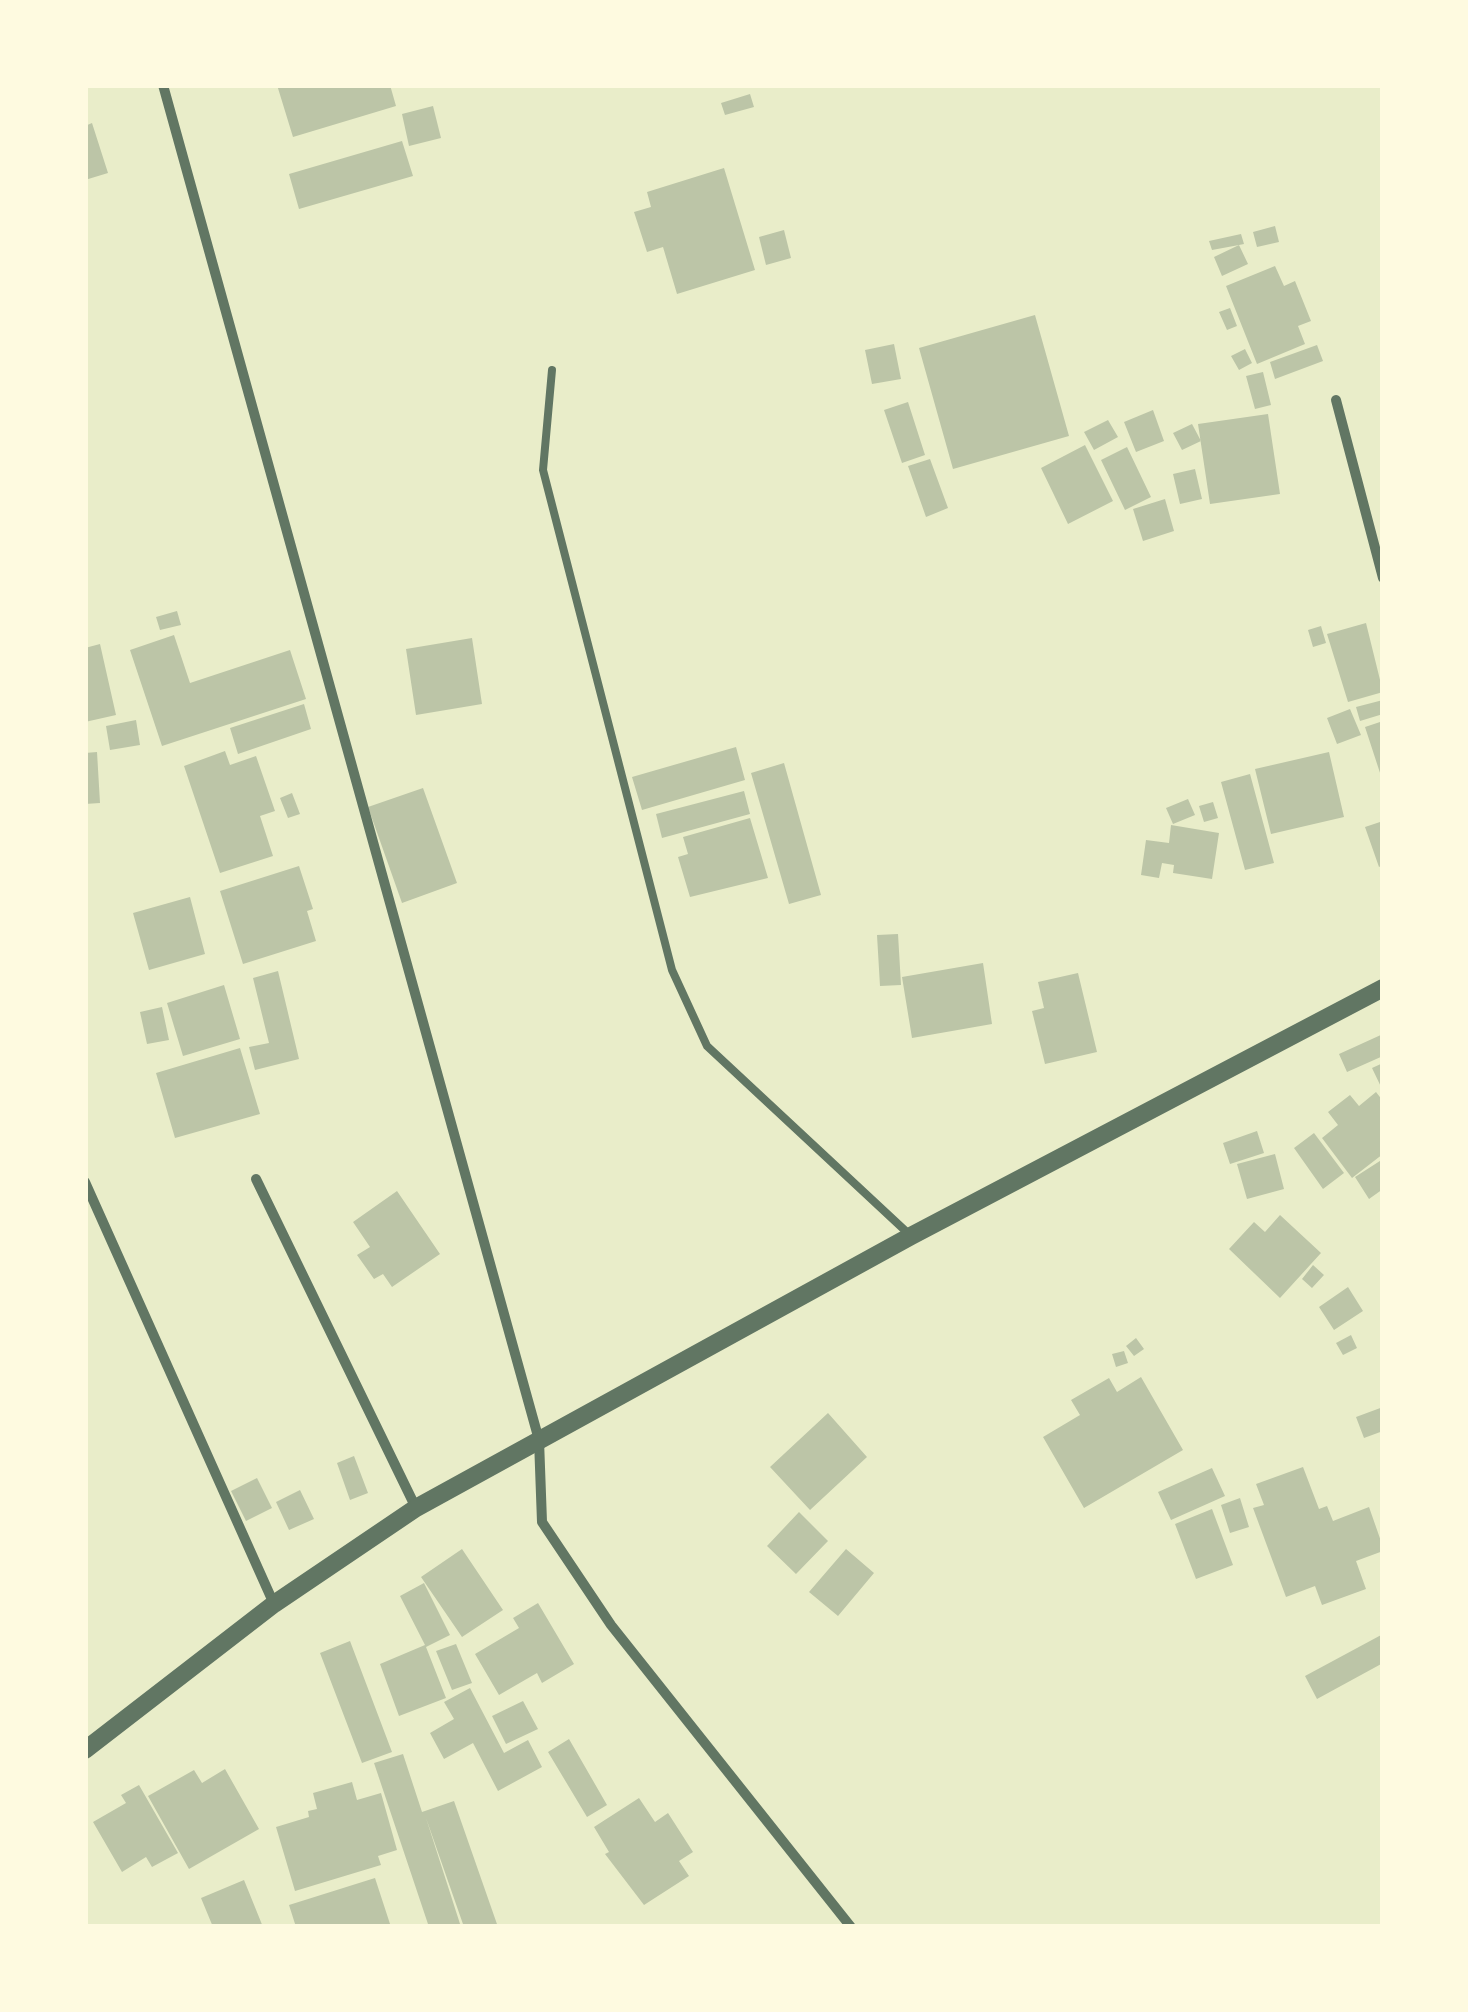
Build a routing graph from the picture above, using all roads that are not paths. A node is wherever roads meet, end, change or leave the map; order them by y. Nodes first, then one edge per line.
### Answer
1 (163, 85) edge
2 (552, 370) dead end
3 (1336, 400) dead end
4 (1383, 578) edge
5 (1383, 988) edge
6 (256, 1178) dead end
7 (85, 1182) edge
8 (911, 1236) junction
9 (539, 1440) junction
10 (416, 1508) junction
11 (274, 1604) junction
12 (85, 1750) edge
13 (851, 1927) edge

1 - 9 street
2 - 8 lane
3 - 4 street
5 - 8 street
6 - 10 street
7 - 11 street
8 - 9 street
9 - 10 street
9 - 13 street
10 - 11 street
11 - 12 street

